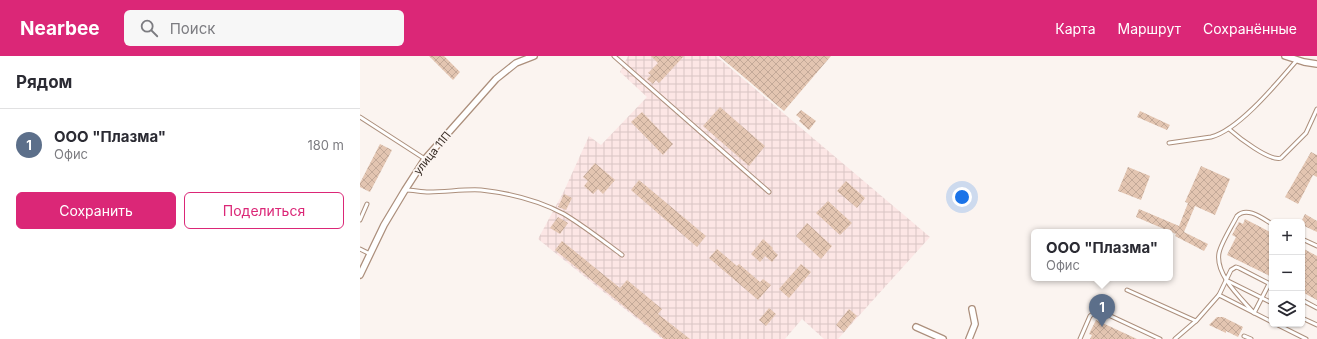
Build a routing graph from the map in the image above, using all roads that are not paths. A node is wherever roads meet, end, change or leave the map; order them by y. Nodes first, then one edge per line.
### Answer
1 (534, 56) edge
2 (614, 56) edge
3 (1285, 56) edge
4 (1297, 60) junction
5 (1317, 64) edge
6 (1317, 109) edge
7 (360, 117) edge
8 (1230, 129) junction
9 (1169, 143) dead end
10 (426, 159) junction
11 (405, 190) junction
12 (769, 192) dead end
13 (367, 204) dead end
14 (360, 220) edge
15 (1269, 222) edge
16 (1305, 240) edge
17 (1317, 246) edge
18 (360, 250) edge
19 (370, 254) junction
20 (622, 255) dead end
21 (362, 263) edge
22 (360, 275) edge
23 (1226, 280) junction
24 (1269, 284) edge
25 (1269, 287) edge
26 (1127, 290) dead end
27 (1218, 295) junction
28 (1262, 298) junction
29 (1269, 302) edge
30 (1305, 302) edge
31 (1317, 308) edge
32 (972, 309) dead end
33 (1254, 314) junction
34 (1305, 319) edge
35 (1196, 321) junction
36 (1269, 321) edge
37 (1317, 325) edge
38 (916, 327) dead end
39 (1282, 327) edge
40 (1244, 336) dead end
41 (943, 339) edge
42 (969, 339) edge
43 (1080, 339) edge
44 (1160, 339) edge
45 (1175, 339) edge
46 (1251, 339) edge
47 (1306, 339) edge

1 - 10 street, улица 11П
2 - 12 lane
3 - 4 street
4 - 5 street
4 - 8 lane
6 - 8 lane
7 - 10 lane
8 - 9 lane
10 - 11 street, улица 11П
11 - 19 street, улица 11П
11 - 20 lane
13 - 14 lane
15 - 23 lane
16 - 17 lane
18 - 19 lane
19 - 21 street, улица 11П
21 - 22 street, улица 11П
23 - 24 lane
23 - 27 lane
23 - 28 lane
23 - 33 lane
25 - 28 lane
26 - 35 lane
27 - 33 lane
27 - 35 lane
28 - 29 lane
28 - 33 lane
30 - 31 lane
32 - 42 street
33 - 36 lane
34 - 37 lane
35 - 45 lane
38 - 41 street
39 - 47 lane
40 - 46 lane
43 - 44 lane

